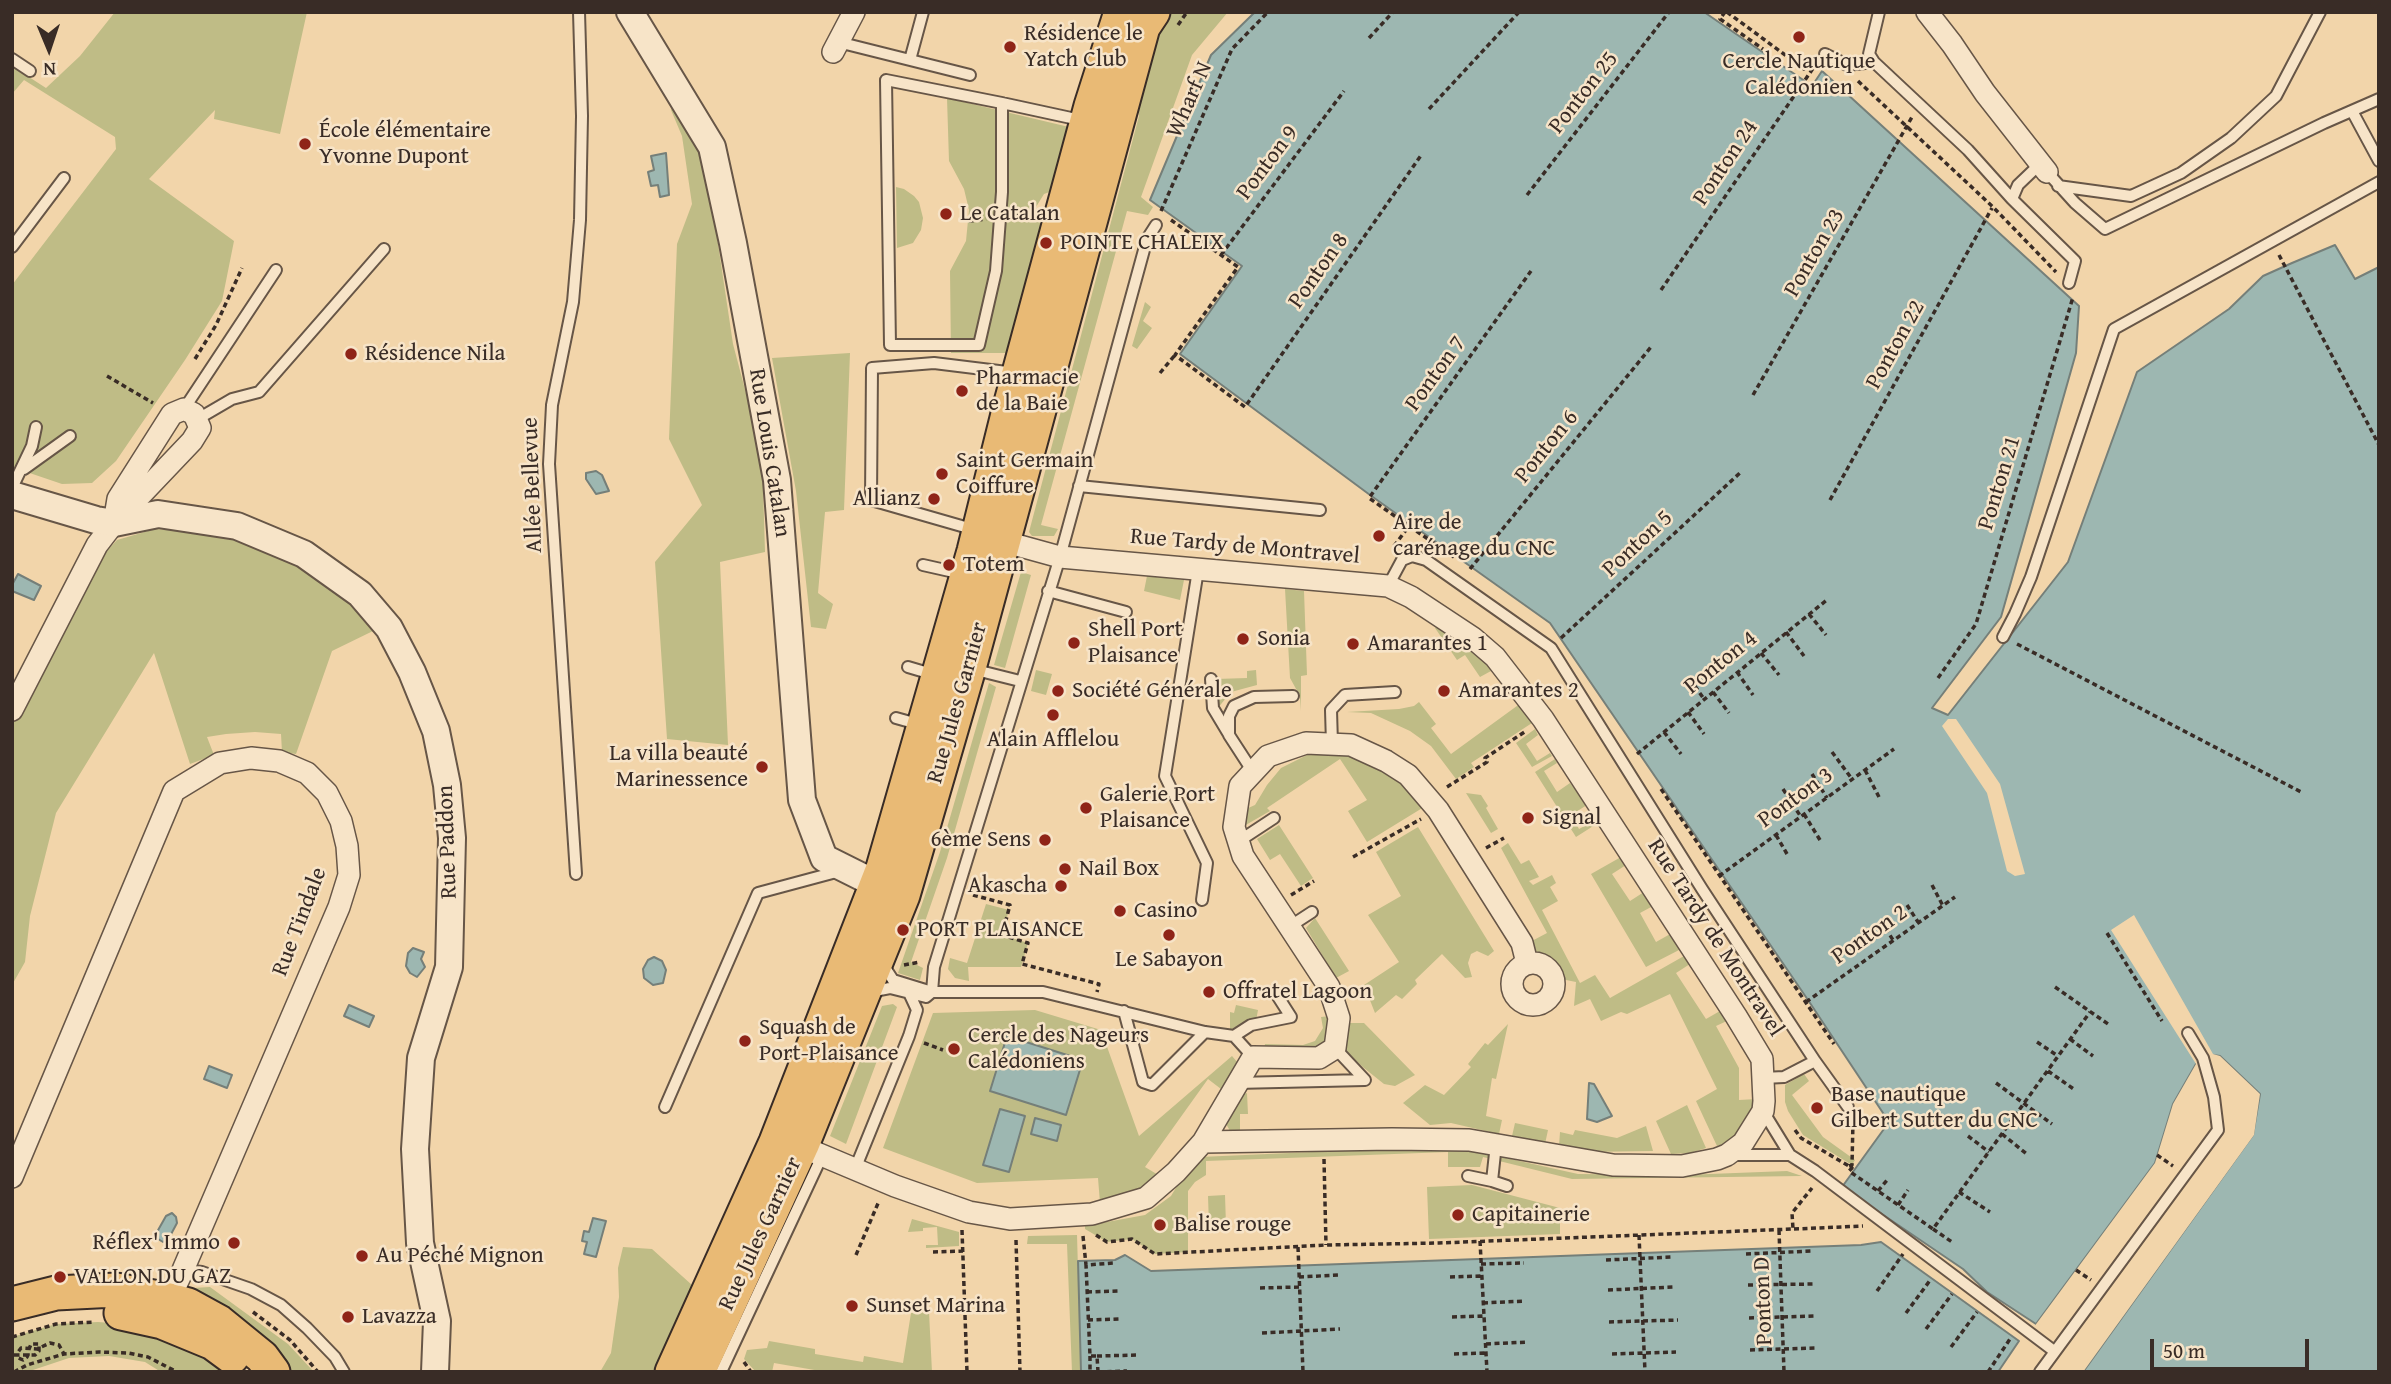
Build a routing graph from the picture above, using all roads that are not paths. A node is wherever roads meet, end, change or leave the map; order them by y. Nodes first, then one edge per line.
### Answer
1 (579, 12) edge
2 (630, 12) edge
3 (854, 12) edge
4 (923, 12) edge
5 (1121, 12) edge
6 (1153, 12) edge
7 (1878, 12) edge
8 (1927, 12) edge
9 (2320, 12) edge
10 (836, 47) joint
11 (1821, 55) road end
12 (12, 59) edge
13 (910, 60) junction
14 (1874, 62) junction
15 (30, 71) dead end
16 (971, 75) dead end
17 (2379, 99) edge
18 (1002, 103) junction
19 (2352, 111) junction
20 (1087, 121) junction
21 (2379, 161) edge
22 (2049, 174) junction
23 (64, 178) dead end
24 (2379, 182) edge
25 (2012, 200) junction
26 (1156, 225) dead end
27 (12, 247) edge
28 (384, 248) dead end
29 (275, 270) dead end
30 (2073, 285) road end
31 (1007, 372) dead end
32 (184, 414) junction
33 (36, 427) dead end
34 (70, 436) dead end
35 (22, 470) junction
36 (1079, 486) junction
37 (12, 488) edge
38 (12, 495) edge
39 (1320, 510) dead end
40 (114, 523) junction
41 (977, 549) junction
42 (1060, 557) junction
43 (923, 565) dead end
44 (1198, 570) junction
45 (1388, 586) junction
46 (1048, 590) junction
47 (1126, 611) dead end
48 (2003, 637) road end
49 (947, 659) junction
50 (1211, 679) dead end
51 (1020, 681) junction
52 (1395, 692) dead end
53 (1293, 696) dead end
54 (12, 710) edge
55 (1229, 735) junction
56 (1332, 744) junction
57 (942, 760) junction
58 (1253, 772) junction
59 (1274, 818) dead end
60 (1238, 841) junction
61 (846, 869) junction
62 (576, 874) dead end
63 (876, 884) junction
64 (1202, 900) dead end
65 (1312, 912) dead end
66 (1289, 927) junction
67 (878, 957) junction
68 (1527, 963) dead end
69 (932, 992) junction
70 (1275, 992) dead end
71 (863, 993) junction
72 (910, 995) junction
73 (1124, 1011) junction
74 (825, 1018) junction
75 (1205, 1032) junction
76 (2188, 1033) dead end
77 (1234, 1036) junction
78 (842, 1046) junction
79 (1335, 1048) junction
80 (1253, 1057) junction
81 (1815, 1061) junction
82 (1763, 1078) junction
83 (1236, 1083) junction
84 (665, 1107) dead end
85 (1848, 1107) road end
86 (1763, 1111) junction
87 (1203, 1142) junction
88 (1496, 1144) junction
89 (812, 1150) junction
90 (1727, 1155) junction
91 (1790, 1155) junction
92 (855, 1169) junction
93 (1468, 1176) dead end
94 (12, 1177) edge
95 (1492, 1181) junction
96 (1507, 1185) dead end
97 (737, 1228) junction
98 (183, 1270) junction
99 (169, 1300) junction
100 (105, 1310) junction
101 (20, 1333) edge
102 (213, 1343) junction
103 (2054, 1351) junction
104 (246, 1372) edge
105 (273, 1372) edge
106 (344, 1372) edge
107 (435, 1372) edge
108 (672, 1372) edge
109 (698, 1372) edge
110 (721, 1372) edge
111 (2039, 1372) edge

1 - 62 lane, Allée Bellevue
2 - 61 street, Rue Louis Catalan
3 - 10 street
4 - 13 lane
5 - 20 main road, Rue Jules Garnier
6 - 41 main road, Rue Jules Garnier
7 - 14 lane
8 - 22 street
9 - 22 lane
10 - 13 lane
11 - 14 lane
12 - 15 lane
13 - 16 lane
14 - 25 lane
17 - 19 lane
18 - 18 lane
18 - 20 lane
19 - 21 lane
19 - 22 lane
20 - 41 main road, Rue Jules Garnier
22 - 25 lane
23 - 27 lane
24 - 48 lane
25 - 30 lane
26 - 36 lane
28 - 32 lane
29 - 32 lane
31 - 41 lane
32 - 40 street
32 - 40 street
33 - 35 lane
34 - 35 lane
35 - 37 lane
36 - 39 lane
36 - 42 lane
38 - 40 street
40 - 54 street
40 - 107 street, Rue Paddon
41 - 42 street, Rue Tardy de Montravel
41 - 43 lane
41 - 49 main road, Rue Jules Garnier
41 - 49 main road, Rue Jules Garnier
42 - 44 street, Rue Tardy de Montravel
42 - 46 lane
44 - 45 street, Rue Tardy de Montravel
44 - 64 lane
45 - 81 lane
45 - 82 street, Rue Tardy de Montravel
46 - 47 lane
46 - 51 lane
49 - 51 lane
49 - 57 main road, Rue Jules Garnier
49 - 63 main road, Rue Jules Garnier
50 - 55 lane
51 - 69 lane
52 - 56 lane
53 - 55 lane
55 - 58 lane
56 - 58 street
56 - 68 street
57 - 63 street
57 - 67 main road, Rue Jules Garnier
58 - 60 street
59 - 60 lane
60 - 66 street
61 - 63 street, Rue Louis Catalan
61 - 84 lane
63 - 74 main road, Rue Jules Garnier
63 - 78 street
65 - 66 lane
66 - 79 street
67 - 69 lane
67 - 71 main road, Rue Jules Garnier
69 - 72 lane
69 - 73 lane
70 - 77 lane
71 - 72 lane
71 - 78 main road, Rue Jules Garnier
72 - 92 lane
73 - 75 lane
73 - 75 lane
74 - 89 street
74 - 97 main road, Rue Jules Garnier
75 - 77 lane
76 - 103 lane
77 - 80 lane
78 - 89 main road, Rue Jules Garnier
79 - 80 street
79 - 83 lane
80 - 83 street
81 - 82 lane
81 - 85 lane
82 - 86 street, Rue Tardy de Montravel
83 - 87 street
86 - 90 street
86 - 91 lane
87 - 88 street
87 - 92 street
88 - 90 street
88 - 95 lane
89 - 92 street
89 - 97 street
89 - 109 main road, Rue Jules Garnier
89 - 110 lane
90 - 91 lane
91 - 103 lane
93 - 95 lane
94 - 98 street, Rue Tindale
95 - 96 lane
97 - 108 main road, Rue Jules Garnier
98 - 99 street, Rue Tindale
98 - 106 lane
99 - 100 street
99 - 101 main road
99 - 102 street
99 - 105 main road
100 - 101 main road
100 - 102 main road
102 - 104 main road
103 - 111 lane

